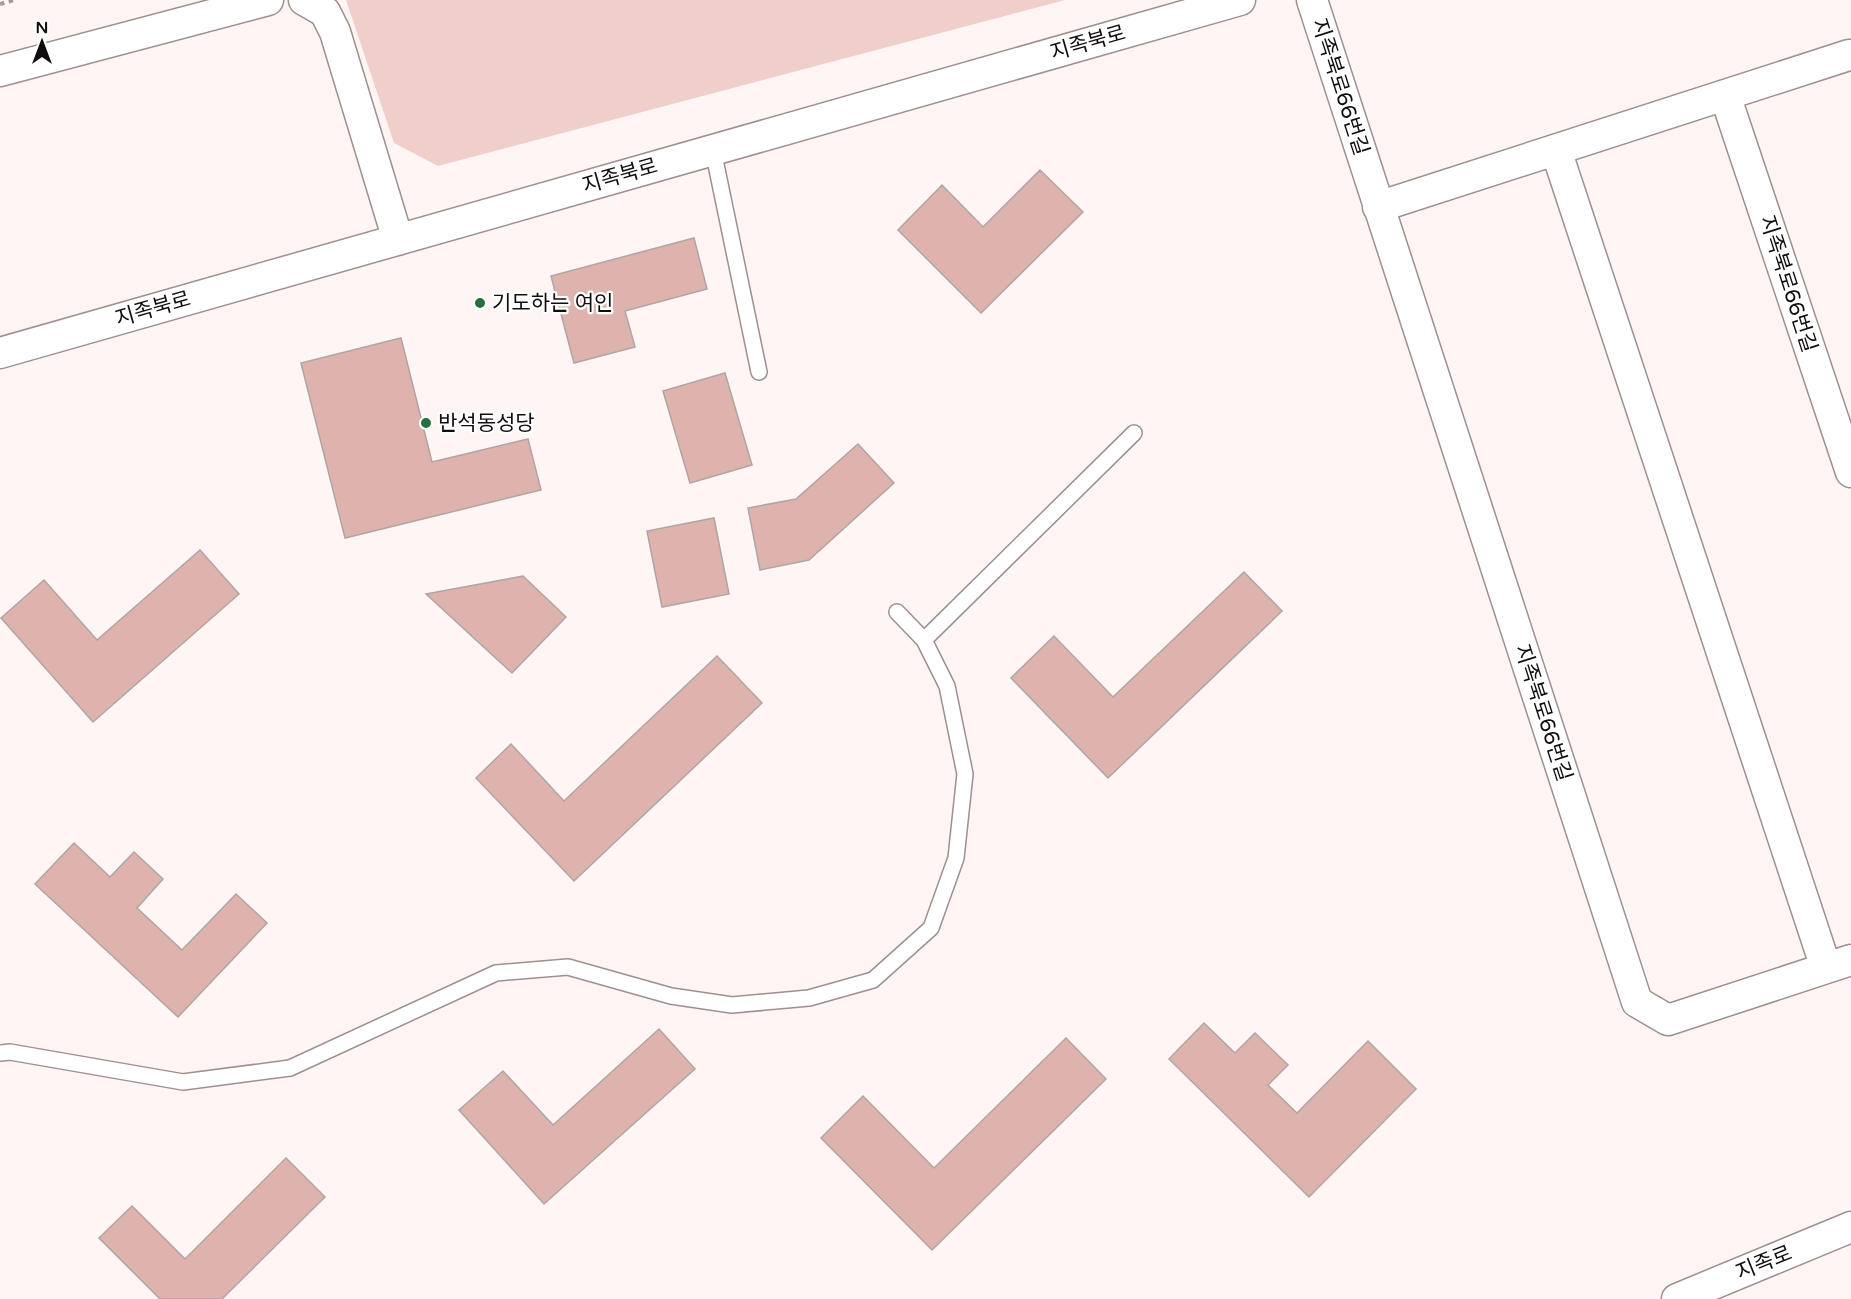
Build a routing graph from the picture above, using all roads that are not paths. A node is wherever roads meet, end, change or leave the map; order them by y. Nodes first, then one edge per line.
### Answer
1 (268, 0) edge
2 (304, 0) edge
3 (1240, 0) edge
4 (1312, 0) edge
5 (1849, 56) dead end
6 (0, 71) edge
7 (1725, 95) junction
8 (713, 150) junction
9 (1556, 150) junction
10 (1378, 207) junction
11 (398, 240) junction
12 (0, 353) edge
13 (759, 372) dead end
14 (1841, 409) edge
15 (1134, 433) dead end
16 (1851, 472) edge
17 (897, 612) dead end
18 (924, 640) junction
19 (1839, 964) edge
20 (0, 1053) edge
21 (1851, 1227) edge
22 (1677, 1299) edge

1 - 6 street
2 - 11 street
3 - 8 street, 지족북로
4 - 10 street, 지족북로66번길
5 - 7 street
7 - 9 street
7 - 14 street, 지족북로66번길
8 - 11 street, 지족북로
8 - 13 lane
9 - 10 street
9 - 19 street
10 - 19 street, 지족북로66번길
11 - 12 street, 지족북로
14 - 16 street, 지족북로66번길
15 - 18 lane
17 - 18 lane
18 - 20 lane
21 - 22 street, 지족로

